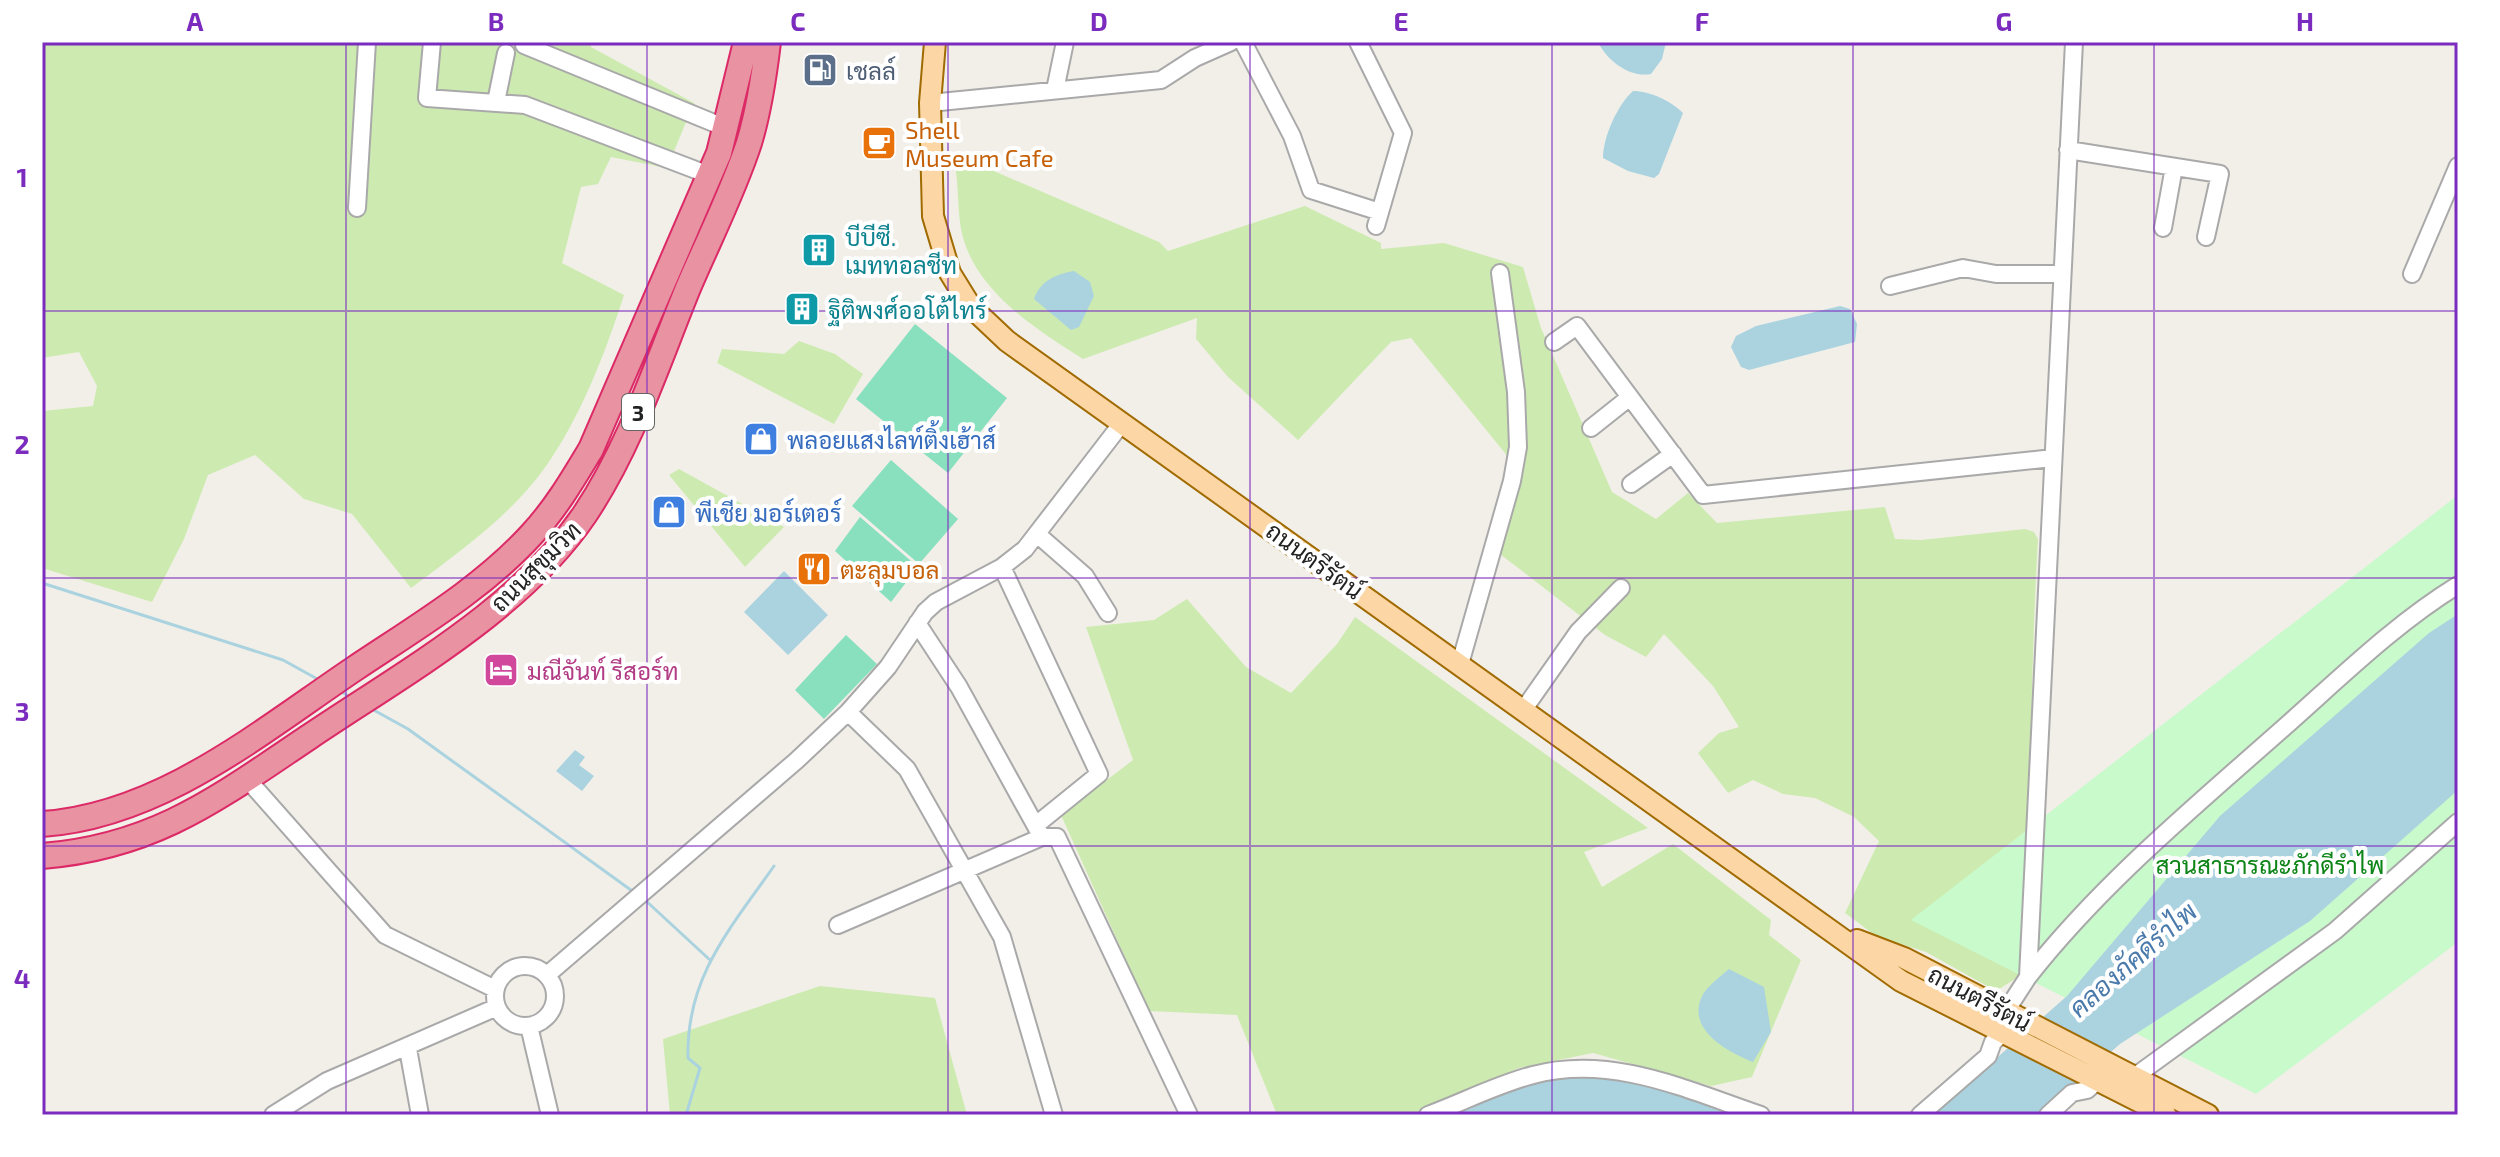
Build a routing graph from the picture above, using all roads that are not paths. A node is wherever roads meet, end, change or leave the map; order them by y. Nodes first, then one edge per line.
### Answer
1 (367, 42) edge
2 (432, 42) edge
3 (746, 42) edge
4 (768, 42) edge
5 (922, 42) edge
6 (935, 42) edge
7 (1065, 42) edge
8 (1231, 42) edge
9 (1243, 42) edge
10 (1358, 42) edge
11 (2074, 42) edge
12 (525, 44) edge
13 (502, 47) edge
14 (1055, 90) junction
15 (496, 102) junction
16 (930, 103) junction
17 (726, 128) junction
18 (2068, 150) junction
19 (2458, 166) edge
20 (2174, 167) junction
21 (709, 175) junction
22 (357, 208) dead end
23 (2163, 228) dead end
24 (2206, 237) dead end
25 (1500, 273) dead end
26 (2062, 274) junction
27 (2412, 274) dead end
28 (1890, 286) dead end
29 (655, 301) junction
30 (680, 309) junction
31 (1554, 342) dead end
32 (1630, 397) junction
33 (1122, 423) junction
34 (1591, 428) dead end
35 (1673, 454) junction
36 (2053, 458) junction
37 (1631, 484) dead end
38 (1037, 534) junction
39 (1002, 567) junction
40 (2458, 585) edge
41 (1621, 588) dead end
42 (1108, 613) dead end
43 (917, 623) junction
44 (1460, 664) junction
45 (1524, 709) junction
46 (848, 712) junction
47 (247, 779) junction
48 (2458, 822) edge
49 (42, 824) edge
50 (1039, 831) junction
51 (42, 856) edge
52 (965, 873) junction
53 (838, 925) dead end
54 (1835, 932) junction
55 (547, 975) junction
56 (2028, 977) junction
57 (495, 989) junction
58 (497, 1007) junction
59 (2013, 1015) junction
60 (529, 1026) junction
61 (2003, 1033) junction
62 (408, 1049) junction
63 (2125, 1072) junction
64 (2097, 1081) junction
65 (273, 1115) edge
66 (420, 1115) edge
67 (550, 1115) edge
68 (1054, 1115) edge
69 (1189, 1115) edge
70 (1428, 1115) edge
71 (1761, 1115) edge
72 (1920, 1115) edge
73 (2048, 1115) edge
74 (2166, 1115) edge
75 (2208, 1115) edge

1 - 22 street
2 - 15 street
3 - 17 highway, ถนนสุขุมวิท / 3
4 - 30 highway, ถนนสุขุมวิท / 3
5 - 16 main road, ถนนตรีรัตน์
6 - 16 main road, ถนนตรีรัตน์
7 - 14 street
8 - 14 street
9 - 10 street
11 - 18 street
12 - 13 street
12 - 17 street
13 - 15 street
14 - 16 street
15 - 21 street
16 - 33 main road, ถนนตรีรัตน์
17 - 21 highway, ถนนสุขุมวิท / 3
18 - 20 street
18 - 26 street
19 - 27 street
20 - 23 street
20 - 24 street
21 - 29 highway, ถนนสุขุมวิท / 3
25 - 44 street
26 - 28 street
26 - 36 street
29 - 30 highway
29 - 49 highway, ถนนสุขุมวิท / 3
30 - 47 highway, ถนนสุขุมวิท / 3
31 - 32 street
32 - 34 street
32 - 35 street
33 - 38 street
33 - 44 main road, ถนนตรีรัตน์
35 - 36 street
35 - 37 street
36 - 56 street
38 - 39 street
38 - 42 street
39 - 43 street
39 - 50 street
40 - 56 street
41 - 45 street
43 - 46 street
43 - 50 street
44 - 45 main road, ถนนตรีรัตน์
45 - 54 main road, ถนนตรีรัตน์
46 - 52 street
46 - 55 street
47 - 51 highway, ถนนสุขุมวิท / 3
47 - 57 street
48 - 63 street
50 - 52 street
50 - 69 street
52 - 53 street
52 - 68 street
54 - 59 main road, ถนนตรีรัตน์
54 - 61 main road, ถนนตรีรัตน์
55 - 57 street
55 - 60 street
56 - 59 street
57 - 58 street
58 - 60 street
58 - 62 street
59 - 63 main road, ถนนตรีรัตน์
60 - 67 street
61 - 64 main road, ถนนตรีรัตน์
61 - 72 street
62 - 65 street
62 - 66 street
63 - 75 main road, ถนนตรีรัตน์
64 - 73 street
64 - 74 main road, ถนนตรีรัตน์
70 - 71 street

